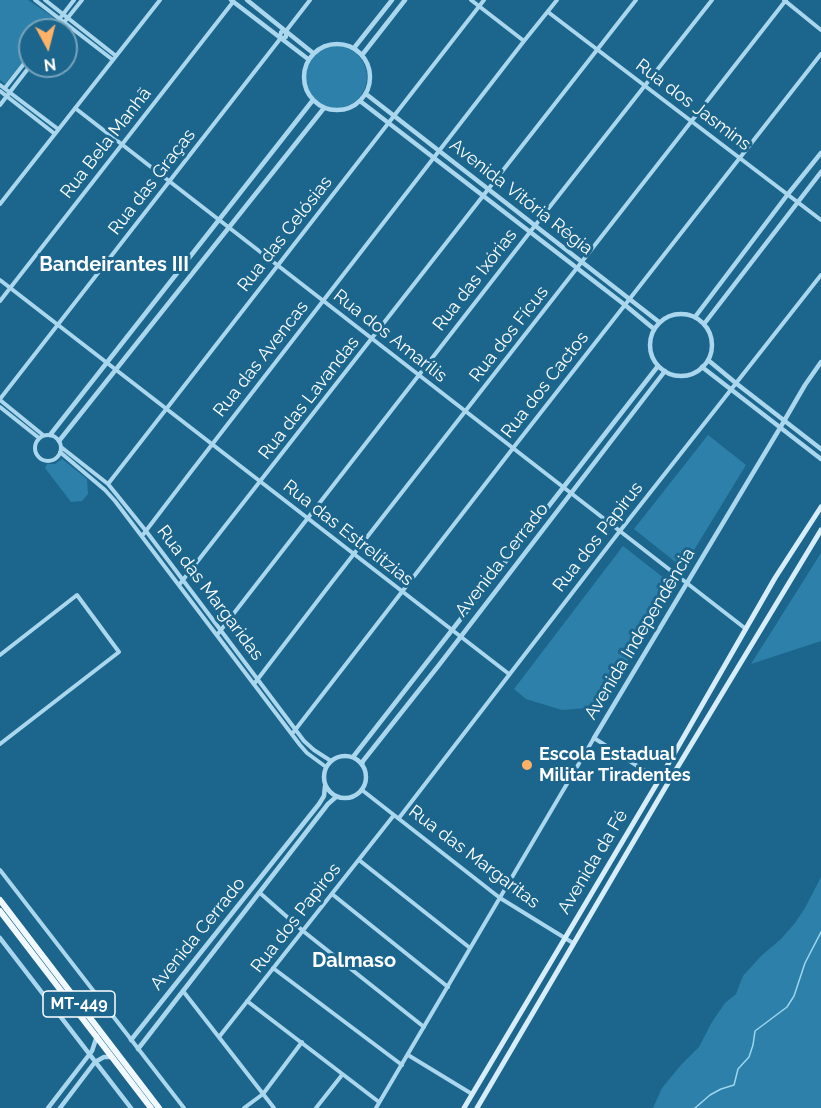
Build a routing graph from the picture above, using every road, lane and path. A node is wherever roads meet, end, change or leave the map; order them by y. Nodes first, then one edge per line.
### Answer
1 (35, 0) edge
2 (45, 0) edge
3 (74, 0) edge
4 (82, 0) edge
5 (160, 0) edge
6 (234, 0) edge
7 (247, 0) edge
8 (310, 0) edge
9 (392, 0) edge
10 (405, 0) edge
11 (471, 0) edge
12 (484, 0) edge
13 (557, 0) edge
14 (636, 0) edge
15 (712, 0) edge
16 (785, 0) edge
17 (480, 6) junction
18 (548, 12) junction
19 (63, 14) junction
20 (59, 18) edge
21 (61, 18) edge
22 (68, 18) joint
23 (78, 27) edge
24 (821, 30) edge
25 (286, 31) junction
26 (78, 32) edge
27 (280, 39) junction
28 (524, 41) junction
29 (354, 48) junction
30 (598, 49) junction
31 (313, 53) junction
32 (821, 54) edge
33 (362, 55) junction
34 (114, 58) junction
35 (308, 59) junction
36 (18, 71) edge
37 (21, 78) edge
38 (0, 84) edge
39 (645, 86) junction
40 (2, 91) edge
41 (8, 94) junction
42 (366, 94) junction
43 (313, 100) junction
44 (360, 100) junction
45 (0, 105) edge
46 (75, 108) junction
47 (324, 108) junction
48 (394, 116) junction
49 (692, 121) junction
50 (389, 122) junction
51 (58, 129) junction
52 (55, 134) junction
53 (122, 144) junction
54 (440, 151) junction
55 (821, 153) edge
56 (435, 158) junction
57 (740, 158) junction
58 (821, 172) edge
59 (169, 181) junction
60 (488, 189) junction
61 (788, 194) junction
62 (483, 195) junction
63 (798, 202) junction
64 (0, 204) edge
65 (218, 219) junction
66 (821, 220) edge
67 (535, 226) junction
68 (229, 227) junction
69 (530, 232) junction
70 (583, 262) junction
71 (278, 266) junction
72 (578, 268) junction
73 (821, 275) edge
74 (0, 280) edge
75 (10, 288) junction
76 (630, 298) junction
77 (0, 301) edge
78 (323, 301) junction
79 (625, 305) junction
80 (696, 317) junction
81 (659, 322) junction
82 (704, 324) junction
83 (57, 325) junction
84 (654, 329) junction
85 (372, 339) junction
86 (708, 360) junction
87 (821, 362) edge
88 (107, 363) junction
89 (658, 366) junction
90 (702, 367) junction
91 (116, 370) junction
92 (665, 371) junction
93 (419, 375) junction
94 (736, 384) junction
95 (731, 391) junction
96 (0, 399) edge
97 (0, 407) edge
98 (167, 409) junction
99 (466, 411) junction
100 (784, 421) junction
101 (780, 428) junction
102 (50, 435) junction
103 (41, 436) junction
104 (59, 441) junction
105 (212, 444) junction
106 (513, 448) junction
107 (821, 449) edge
108 (61, 450) junction
109 (821, 459) edge
110 (260, 482) junction
111 (108, 484) junction
112 (564, 487) junction
113 (571, 493) junction
114 (821, 507) edge
115 (308, 519) junction
116 (821, 530) edge
117 (146, 531) junction
118 (620, 531) junction
119 (142, 536) junction
120 (354, 554) junction
121 (183, 580) junction
122 (687, 583) junction
123 (179, 585) junction
124 (402, 592) junction
125 (746, 629) junction
126 (221, 630) junction
127 (452, 631) junction
128 (217, 636) junction
129 (460, 637) junction
130 (0, 655) edge
131 (509, 674) junction
132 (258, 680) junction
133 (254, 684) junction
134 (296, 729) junction
135 (292, 734) junction
136 (594, 738) junction
137 (0, 744) edge
138 (353, 757) junction
139 (331, 761) junction
140 (362, 765) junction
141 (326, 767) junction
142 (659, 780) junction
143 (325, 786) junction
144 (362, 790) junction
145 (336, 797) junction
146 (396, 816) junction
147 (358, 860) junction
148 (0, 870) edge
149 (260, 893) junction
150 (332, 894) junction
151 (500, 898) junction
152 (0, 900) edge
153 (0, 911) edge
154 (303, 931) junction
155 (0, 938) edge
156 (565, 938) junction
157 (573, 943) junction
158 (470, 948) junction
159 (273, 968) junction
160 (448, 987) junction
161 (183, 991) junction
162 (248, 1001) junction
163 (424, 1027) junction
164 (97, 1036) junction
165 (219, 1037) junction
166 (131, 1040) junction
167 (302, 1042) junction
168 (138, 1049) junction
169 (90, 1054) junction
170 (408, 1055) junction
171 (112, 1057) junction
172 (95, 1062) junction
173 (402, 1065) junction
174 (342, 1075) junction
175 (263, 1094) junction
176 (472, 1094) junction
177 (379, 1102) junction
178 (48, 1108) edge
179 (60, 1108) edge
180 (131, 1108) edge
181 (151, 1108) edge
182 (159, 1108) edge
183 (184, 1108) edge
184 (244, 1108) edge
185 (274, 1108) edge
186 (316, 1108) edge
187 (376, 1108) edge
188 (464, 1108) edge
189 (477, 1108) edge

1 - 20 street
2 - 19 street
3 - 19 street
4 - 22 street
5 - 34 street
6 - 27 street
6 - 53 street, Rua Bela Manhã
7 - 25 street
8 - 25 street
9 - 29 street
10 - 33 street
11 - 17 street
12 - 17 street, Rua das Celósias
13 - 18 street, Rua das Avencas
14 - 30 street, Rua das Lavandas
15 - 39 street, Rua das Ixórias
16 - 24 street
16 - 49 street, Rua dos Fícus
17 - 28 street
17 - 48 street, Rua das Celósias
18 - 28 street, Rua das Avencas
18 - 30 street, Rua dos Jasmins
19 - 21 street
19 - 22 street
23 - 34 street
25 - 27 street, Rua das Graças
25 - 31 street
26 - 34 street
27 - 35 street
27 - 59 street, Rua das Graças
28 - 54 street, Rua das Avencas
29 - 31 street
29 - 33 street
30 - 39 street, Rua dos Jasmins
30 - 60 street, Rua das Lavandas
31 - 35 street
32 - 57 street, Rua dos Cactos
33 - 42 street
34 - 46 street
35 - 43 street
36 - 40 street
37 - 41 street
38 - 40 street
39 - 49 street, Rua dos Jasmins
39 - 67 street, Rua das Ixórias
40 - 41 street
41 - 45 street
41 - 51 street
41 - 52 street
42 - 44 street
42 - 48 street, Avenida Vitória Régia
43 - 47 street
43 - 65 street
44 - 47 street
44 - 50 street, Avenida Vitória Régia
46 - 51 street
46 - 53 street, Rua dos Amarílis
47 - 68 street
48 - 50 street, Rua das Celósias
48 - 54 street, Avenida Vitória Régia
49 - 57 street, Rua dos Jasmins
49 - 70 street, Rua dos Fícus
50 - 56 street, Avenida Vitória Régia
50 - 71 street, Rua das Celósias
51 - 52 street
52 - 64 street
53 - 59 street, Rua dos Amarílis
53 - 75 street, Rua Bela Manhã
54 - 56 street, Rua das Avencas
54 - 60 street, Avenida Vitória Régia
55 - 61 street
56 - 62 street, Avenida Vitória Régia
56 - 78 street, Rua das Avencas
57 - 61 street, Rua dos Jasmins
57 - 76 street, Rua dos Cactos
58 - 63 street
59 - 65 street, Rua dos Amarílis
59 - 83 street, Rua das Graças
60 - 62 street, Rua das Lavandas
60 - 67 street, Avenida Vitória Régia
61 - 63 street, Rua dos Jasmins
61 - 80 street
62 - 69 street, Avenida Vitória Régia
62 - 85 street, Rua das Lavandas
63 - 66 street, Rua dos Jasmins
63 - 82 street
65 - 68 street, Rua dos Amarílis
65 - 88 street
67 - 69 street, Rua das Ixórias
67 - 70 street, Avenida Vitória Régia
68 - 71 street, Rua dos Amarílis
68 - 91 street
69 - 72 street, Avenida Vitória Régia
69 - 93 street, Rua das Ixórias
70 - 72 street, Rua dos Fícus
70 - 76 street, Avenida Vitória Régia
71 - 78 street, Rua dos Amarílis
71 - 98 street, Rua das Celósias
72 - 79 street, Avenida Vitória Régia
72 - 99 street, Rua dos Fícus
73 - 94 street, Rua dos Papirus
74 - 75 street, Rua das Estrelítzias
75 - 77 street, Rua Bela Manhã
75 - 83 street, Rua das Estrelítzias
76 - 79 street, Rua dos Cactos
76 - 81 street, Avenida Vitória Régia
78 - 85 street, Rua dos Amarílis
78 - 105 street, Rua das Avencas
79 - 84 street, Avenida Vitória Régia
79 - 106 street, Rua dos Cactos
80 - 81 street
80 - 82 street
81 - 84 street
82 - 86 street
83 - 88 street, Rua das Estrelítzias
83 - 96 street, Rua das Graças
84 - 89 street
85 - 93 street, Rua dos Amarílis
85 - 110 street, Rua das Lavandas
86 - 90 street
86 - 94 street
87 - 100 street, Avenida Independência
88 - 91 street, Rua das Estrelítzias
88 - 102 street
89 - 92 street
89 - 112 street, Avenida Cerrado
90 - 92 street
90 - 95 street
91 - 98 street, Rua das Estrelítzias
91 - 104 street
92 - 113 street, Avenida Cerrado
93 - 99 street, Rua dos Amarílis
93 - 115 street, Rua das Ixórias
94 - 95 street, Rua dos Papirus
94 - 100 street
95 - 101 street
95 - 118 street, Rua dos Papirus
96 - 103 street
97 - 103 street
98 - 105 street, Rua das Estrelítzias
98 - 111 street, Rua das Celósias
99 - 106 street, Rua dos Amarílis
99 - 120 street, Rua dos Fícus
100 - 101 street, Avenida Independência
100 - 107 street
101 - 109 street
101 - 122 street, Avenida Independência
102 - 103 street
102 - 104 street
103 - 108 street
104 - 108 street
105 - 110 street, Rua das Estrelítzias
105 - 117 street, Rua das Avencas
106 - 112 street, Rua dos Amarílis
106 - 124 street, Rua dos Cactos
108 - 111 street, Rua das Margaridas
108 - 119 street, Rua das Margaridas
110 - 115 street, Rua das Estrelítzias
110 - 121 street, Rua das Lavandas
111 - 117 street, Rua das Margaridas
112 - 113 street, Rua dos Amarílis
112 - 127 street, Avenida Cerrado
113 - 118 street, Rua dos Amarílis
113 - 129 street, Avenida Cerrado
114 - 125 main road, Avenida da Fé
115 - 120 street, Rua das Estrelítzias
115 - 126 street, Rua das Ixórias
116 - 157 main road, Avenida da Fé
117 - 119 street, Rua das Avencas
117 - 121 street, Rua das Margaridas
118 - 122 street, Rua dos Amarílis
118 - 131 street, Rua dos Papirus
119 - 123 street, Rua das Margaridas
120 - 124 street, Rua das Estrelítzias
120 - 132 street, Rua dos Fícus
121 - 123 street, Rua das Lavandas
121 - 126 street, Rua das Margaridas
122 - 125 street, Rua dos Amarílis
122 - 136 street, Avenida Independência
123 - 128 street, Rua das Margaridas
124 - 127 street, Rua das Estrelítzias
124 - 134 street, Rua dos Cactos
125 - 142 main road, Avenida da Fé
126 - 128 street, Rua das Ixórias
126 - 132 street, Rua das Margaridas
127 - 129 street, Rua das Estrelítzias
127 - 138 street, Avenida Cerrado
128 - 133 street, Rua das Margaridas
129 - 131 street, Rua das Estrelítzias
129 - 140 street, Avenida Cerrado
130 - 137 street
131 - 146 street, Rua dos Papirus
132 - 133 street, Rua dos Fícus
132 - 134 street, Rua das Margaridas
133 - 135 street, Rua das Margaridas
134 - 135 street, Rua dos Cactos
134 - 139 street, Rua das Margaridas
135 - 141 street, Rua das Margaridas
136 - 142 street
136 - 151 street, Avenida Independência
138 - 139 street
138 - 140 street
139 - 141 street
140 - 144 street
141 - 143 street
142 - 156 main road, Avenida da Fé
143 - 145 street
143 - 166 street, Avenida Cerrado
144 - 145 street
144 - 146 street, Rua das Margaritas
145 - 149 street, Avenida Cerrado
146 - 147 street, Rua dos Papiros
146 - 151 street, Rua das Margaritas
147 - 150 street, Rua dos Papiros
147 - 158 street
148 - 166 street
149 - 154 street
149 - 161 street, Avenida Cerrado
150 - 154 street, Rua dos Papiros
150 - 160 street
151 - 156 street, Rua das Margaritas
151 - 158 street, Avenida Independência
152 - 182 main road, MT-449
153 - 164 main road, MT-449
154 - 159 street, Rua dos Papiros
154 - 163 street
155 - 169 street
156 - 157 street, Rua das Margaritas
156 - 176 main road, Avenida da Fé
157 - 189 main road, Avenida da Fé
158 - 160 street, Avenida Independência
159 - 162 street, Rua dos Papiros
159 - 173 street
160 - 163 street, Avenida Independência
161 - 165 street
161 - 168 street, Avenida Cerrado
162 - 165 street, Rua dos Papiros
162 - 167 street
163 - 170 street, Avenida Independência
164 - 169 street
164 - 171 main road, MT-449
165 - 175 street
166 - 168 street
167 - 174 street
167 - 175 street
168 - 183 street
169 - 172 street
169 - 178 street
170 - 173 street, Avenida Independência
170 - 176 street
171 - 172 street
171 - 181 main road, MT-449
172 - 179 street
172 - 180 street
173 - 177 street, Avenida Independência
174 - 177 street
174 - 186 street
175 - 184 street
175 - 185 street
176 - 188 main road, Avenida da Fé
177 - 187 street, Avenida Independência

